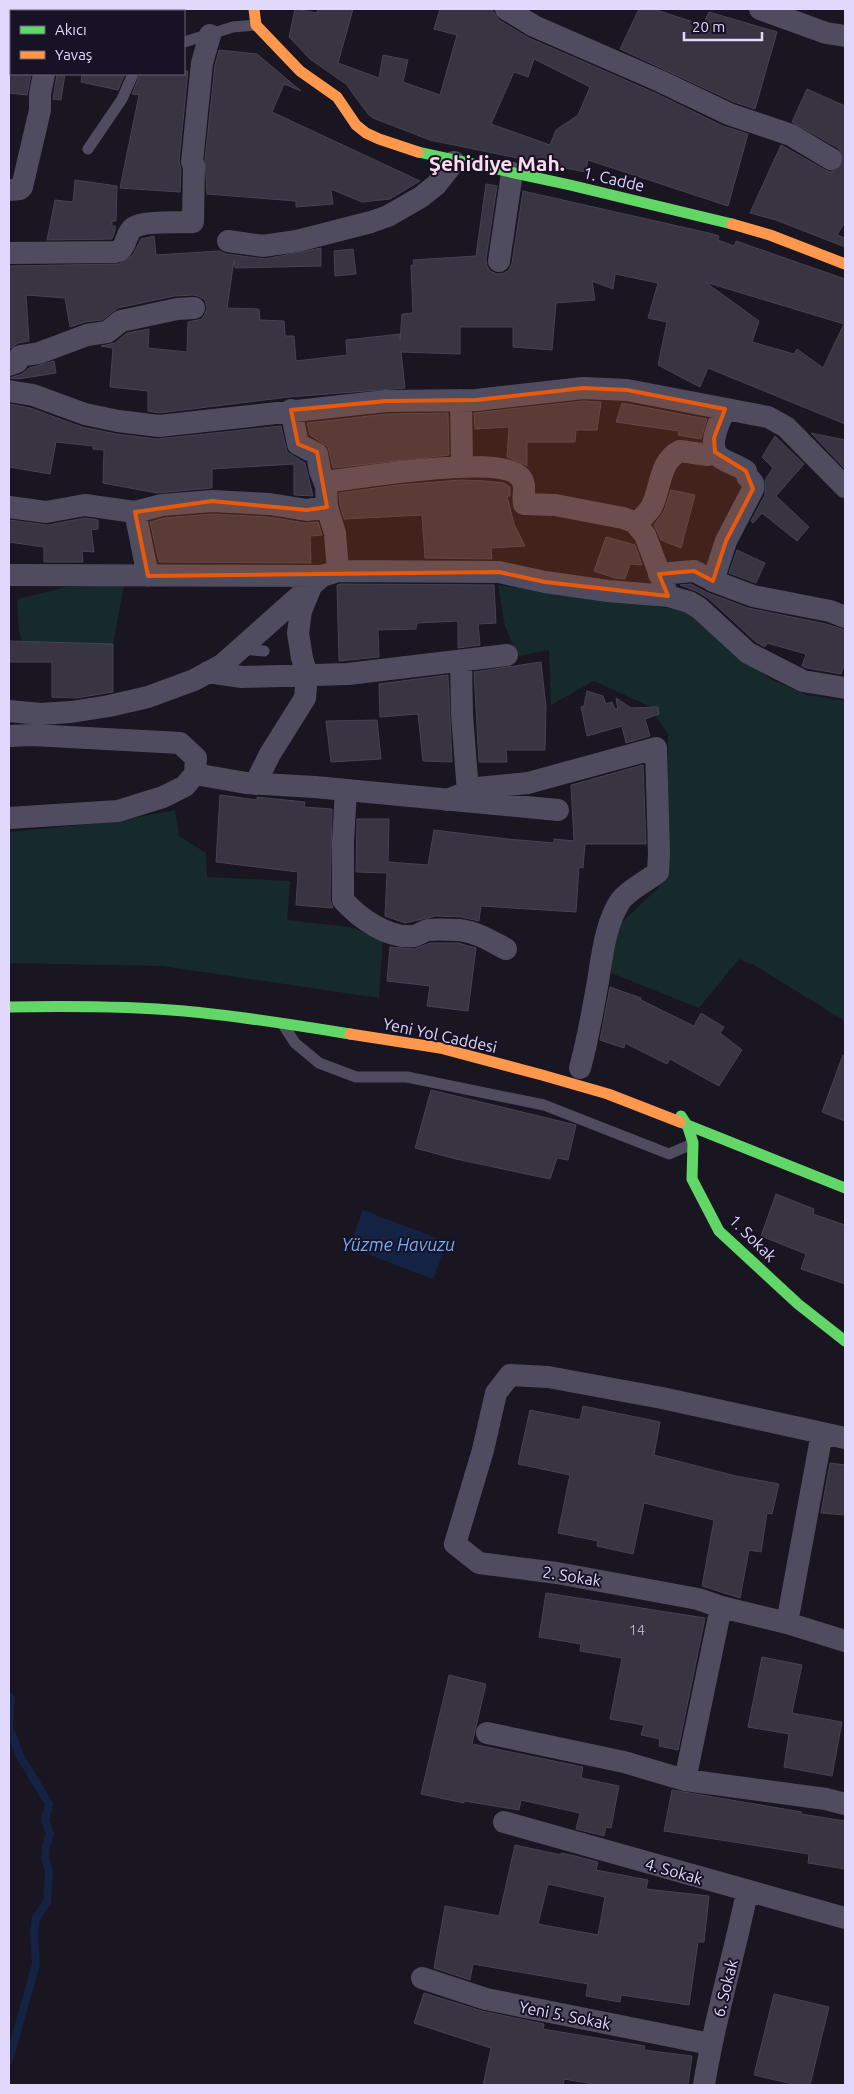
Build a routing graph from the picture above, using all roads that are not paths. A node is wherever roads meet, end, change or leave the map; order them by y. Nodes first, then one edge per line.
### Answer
1 (254, 9) edge
2 (506, 9) edge
3 (760, 9) edge
4 (806, 17) edge
5 (256, 25) junction
6 (210, 35) junction
7 (845, 36) edge
8 (185, 42) edge
9 (44, 75) edge
10 (133, 75) edge
11 (88, 149) dead end
12 (831, 159) tunnel mouth
13 (454, 162) junction
14 (512, 173) junction
15 (9, 190) edge
16 (228, 241) dead end
17 (9, 253) edge
18 (500, 261) dead end
19 (845, 264) edge
20 (194, 308) dead end
21 (9, 365) edge
22 (9, 391) edge
23 (461, 400) junction
24 (725, 409) junction
25 (292, 410) junction
26 (715, 452) junction
27 (462, 466) junction
28 (325, 482) junction
29 (845, 487) edge
30 (9, 506) edge
31 (327, 508) junction
32 (135, 512) junction
33 (636, 524) junction
34 (659, 574) junction
35 (9, 575) edge
36 (148, 576) junction
37 (324, 577) junction
38 (713, 581) junction
39 (668, 596) junction
40 (845, 617) edge
41 (239, 649) junction
42 (264, 651) dead end
43 (507, 655) dead end
44 (461, 661) junction
45 (208, 672) junction
46 (307, 676) junction
47 (845, 688) edge
48 (9, 711) edge
49 (9, 736) edge
50 (195, 774) junction
51 (255, 784) junction
52 (346, 790) junction
53 (468, 792) junction
54 (447, 800) junction
55 (558, 810) dead end
56 (9, 818) edge
57 (506, 949) dead end
58 (9, 1007) edge
59 (281, 1022) junction
60 (580, 1068) dead end
61 (680, 1105) dead end
62 (688, 1127) junction
63 (693, 1143) junction
64 (845, 1188) edge
65 (845, 1341) edge
66 (822, 1433) junction
67 (845, 1438) edge
68 (721, 1608) junction
69 (787, 1623) junction
70 (845, 1641) edge
71 (487, 1733) dead end
72 (685, 1780) junction
73 (845, 1804) edge
74 (504, 1822) dead end
75 (747, 1892) junction
76 (845, 1918) edge
77 (422, 1978) dead end
78 (710, 2044) junction
79 (704, 2085) edge

1 - 5 main road
2 - 12 street
3 - 4 street
4 - 7 street
5 - 6 lane
5 - 13 main road, 1. Cadde
6 - 8 lane
6 - 17 street
9 - 15 street
10 - 11 lane
13 - 14 main road, 1. Cadde
13 - 16 street
14 - 18 street
14 - 19 main road, 1. Cadde
20 - 21 street
22 - 25 street
23 - 24 street
23 - 25 street
23 - 27 street
24 - 26 street
24 - 29 street
25 - 28 street
26 - 33 street
26 - 38 street
27 - 28 street
27 - 33 street
28 - 31 street
30 - 32 street
31 - 32 street
31 - 37 street
32 - 36 street
33 - 34 street
34 - 38 street
34 - 39 street
35 - 36 street
36 - 37 street
37 - 39 street
37 - 41 street
37 - 46 street
38 - 40 street
39 - 47 street
41 - 42 lane
41 - 45 street
43 - 44 street
44 - 46 street
44 - 53 street
45 - 46 street
45 - 48 street
46 - 51 street
49 - 50 street
50 - 51 street
50 - 56 street
51 - 52 street
52 - 54 street
52 - 57 street
53 - 54 street
53 - 60 street
54 - 55 street
58 - 59 main road, Yeni Yol Caddesi
59 - 62 main road, Yeni Yol Caddesi
59 - 63 lane
61 - 62 main road, 1. Sokak
62 - 63 main road, 1. Sokak
62 - 64 main road, Yeni Yol Caddesi
63 - 65 main road, 1. Sokak
66 - 67 street
66 - 68 street, 2. Sokak
66 - 69 street
68 - 69 street, 2. Sokak
68 - 72 street
69 - 70 street, 2. Sokak
71 - 72 street
72 - 73 street
74 - 75 street, 4. Sokak
75 - 76 street, 4. Sokak
75 - 78 street, 6. Sokak
77 - 78 street, Yeni 5. Sokak
78 - 79 street, 6. Sokak

